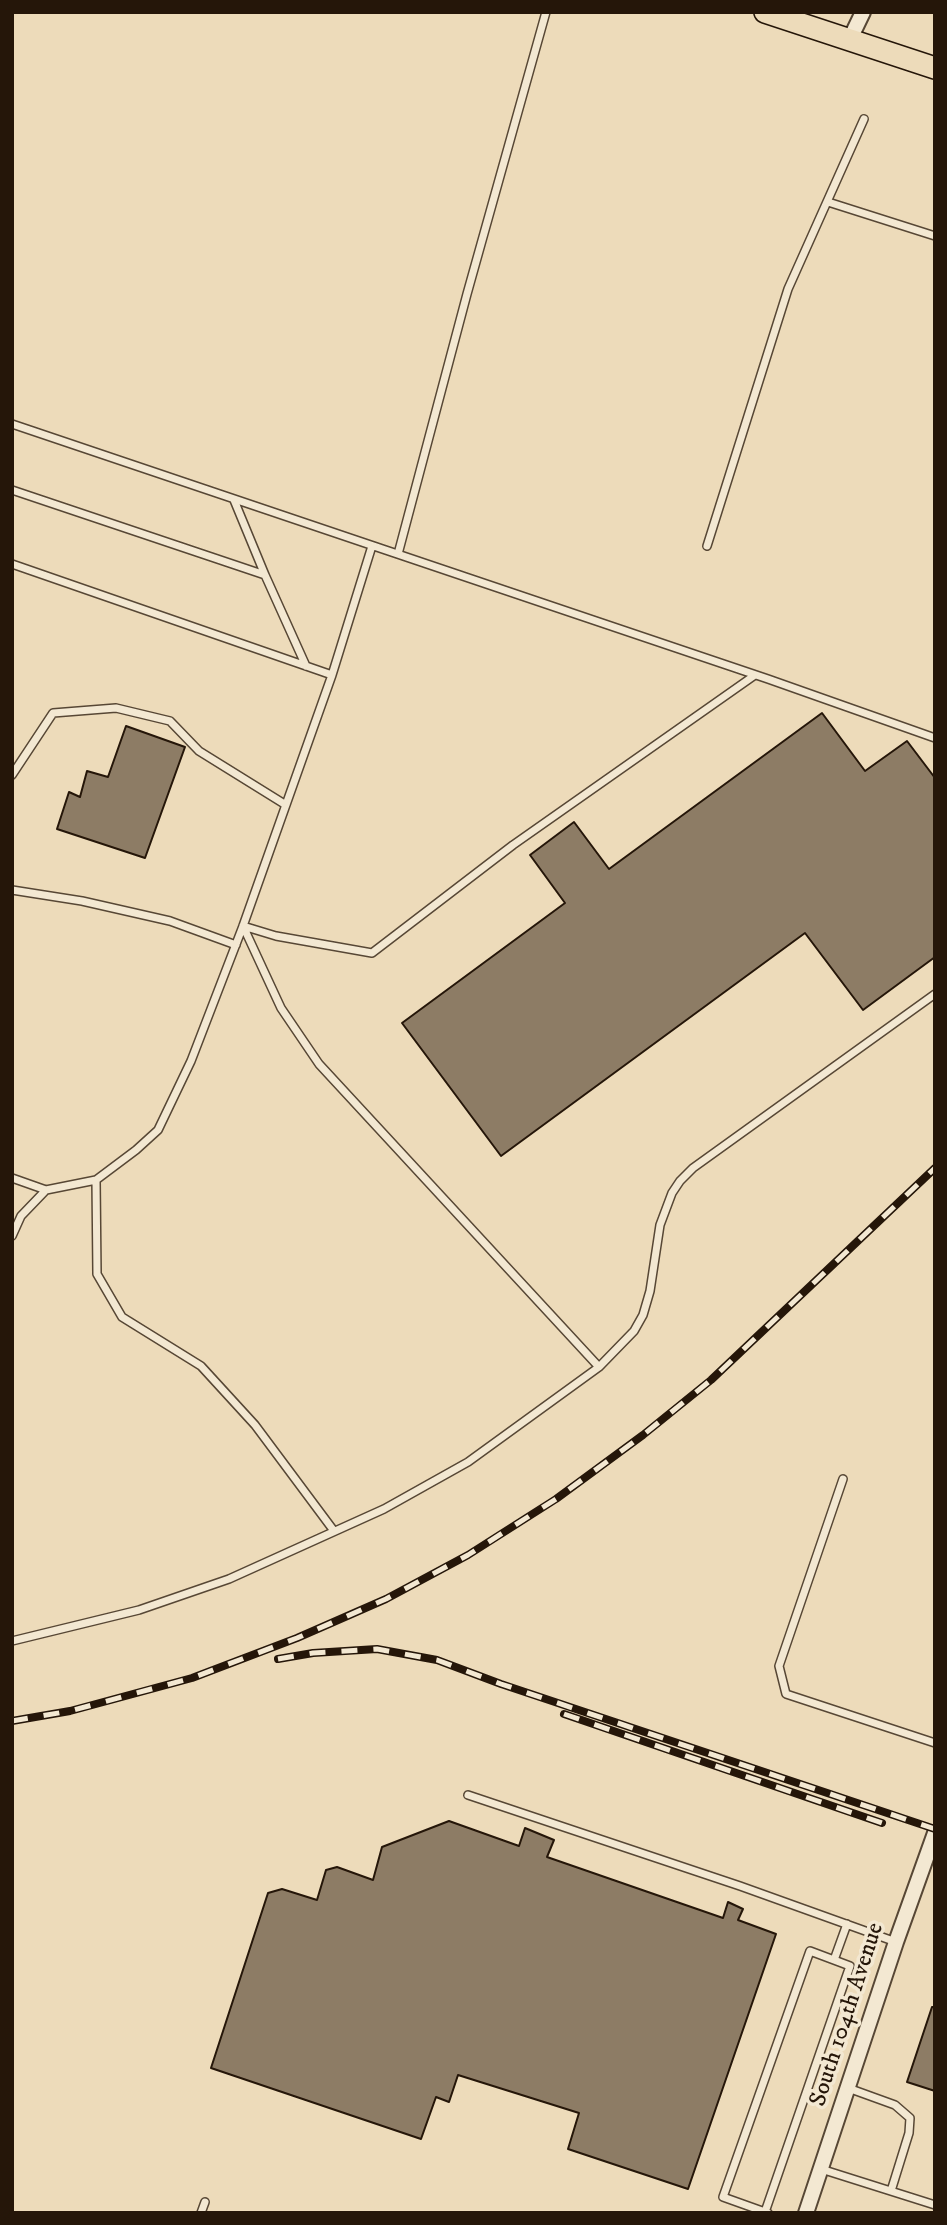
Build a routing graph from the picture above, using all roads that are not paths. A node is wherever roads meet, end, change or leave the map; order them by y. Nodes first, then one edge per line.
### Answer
1 (546, 12) edge
2 (765, 12) edge
3 (863, 12) edge
4 (850, 39) junction
5 (935, 68) edge
6 (864, 119) dead end
7 (828, 202) junction
8 (935, 236) edge
9 (12, 424) edge
10 (12, 490) edge
11 (234, 500) junction
12 (372, 546) junction
13 (708, 546) dead end
14 (398, 554) junction
15 (12, 564) edge
16 (265, 575) junction
17 (306, 666) junction
18 (332, 675) junction
19 (755, 675) junction
20 (935, 738) edge
21 (12, 775) edge
22 (286, 805) junction
23 (12, 890) edge
24 (243, 926) junction
25 (236, 945) junction
26 (935, 994) edge
27 (12, 1178) edge
28 (96, 1180) junction
29 (46, 1190) junction
30 (12, 1236) edge
31 (599, 1367) junction
32 (843, 1479) dead end
33 (334, 1531) junction
34 (12, 1641) edge
35 (935, 1743) edge
36 (468, 1795) dead end
37 (935, 1833) edge
38 (931, 1854) edge
39 (847, 1924) junction
40 (896, 1942) junction
41 (834, 1960) junction
42 (847, 2088) junction
43 (821, 2169) junction
44 (891, 2191) junction
45 (205, 2202) dead end
46 (935, 2205) edge
47 (767, 2212) edge
48 (201, 2213) edge
49 (806, 2213) edge

1 - 14 lane
2 - 4 main road
3 - 4 street
4 - 5 main road
6 - 7 lane
7 - 8 lane
7 - 13 lane
9 - 11 lane
10 - 16 lane
11 - 12 lane
11 - 16 lane
12 - 14 lane
12 - 18 lane
14 - 19 lane
15 - 17 lane
16 - 17 lane
17 - 18 lane
18 - 22 lane
19 - 20 lane
19 - 24 lane
21 - 22 lane
22 - 24 lane
23 - 25 lane
24 - 25 lane
24 - 31 lane
25 - 28 lane
26 - 31 lane
27 - 29 lane
28 - 29 lane
28 - 33 lane
29 - 30 lane
31 - 33 lane
32 - 35 lane
33 - 34 lane
36 - 39 lane
37 - 38 street, South 104th Avenue
38 - 40 street, South 104th Avenue
39 - 40 lane
39 - 41 lane
40 - 42 street, South 104th Avenue
41 - 47 lane
41 - 47 lane
42 - 43 street, South 104th Avenue
42 - 44 lane
43 - 44 lane
43 - 49 street, South 104th Avenue
44 - 46 lane
45 - 48 lane

